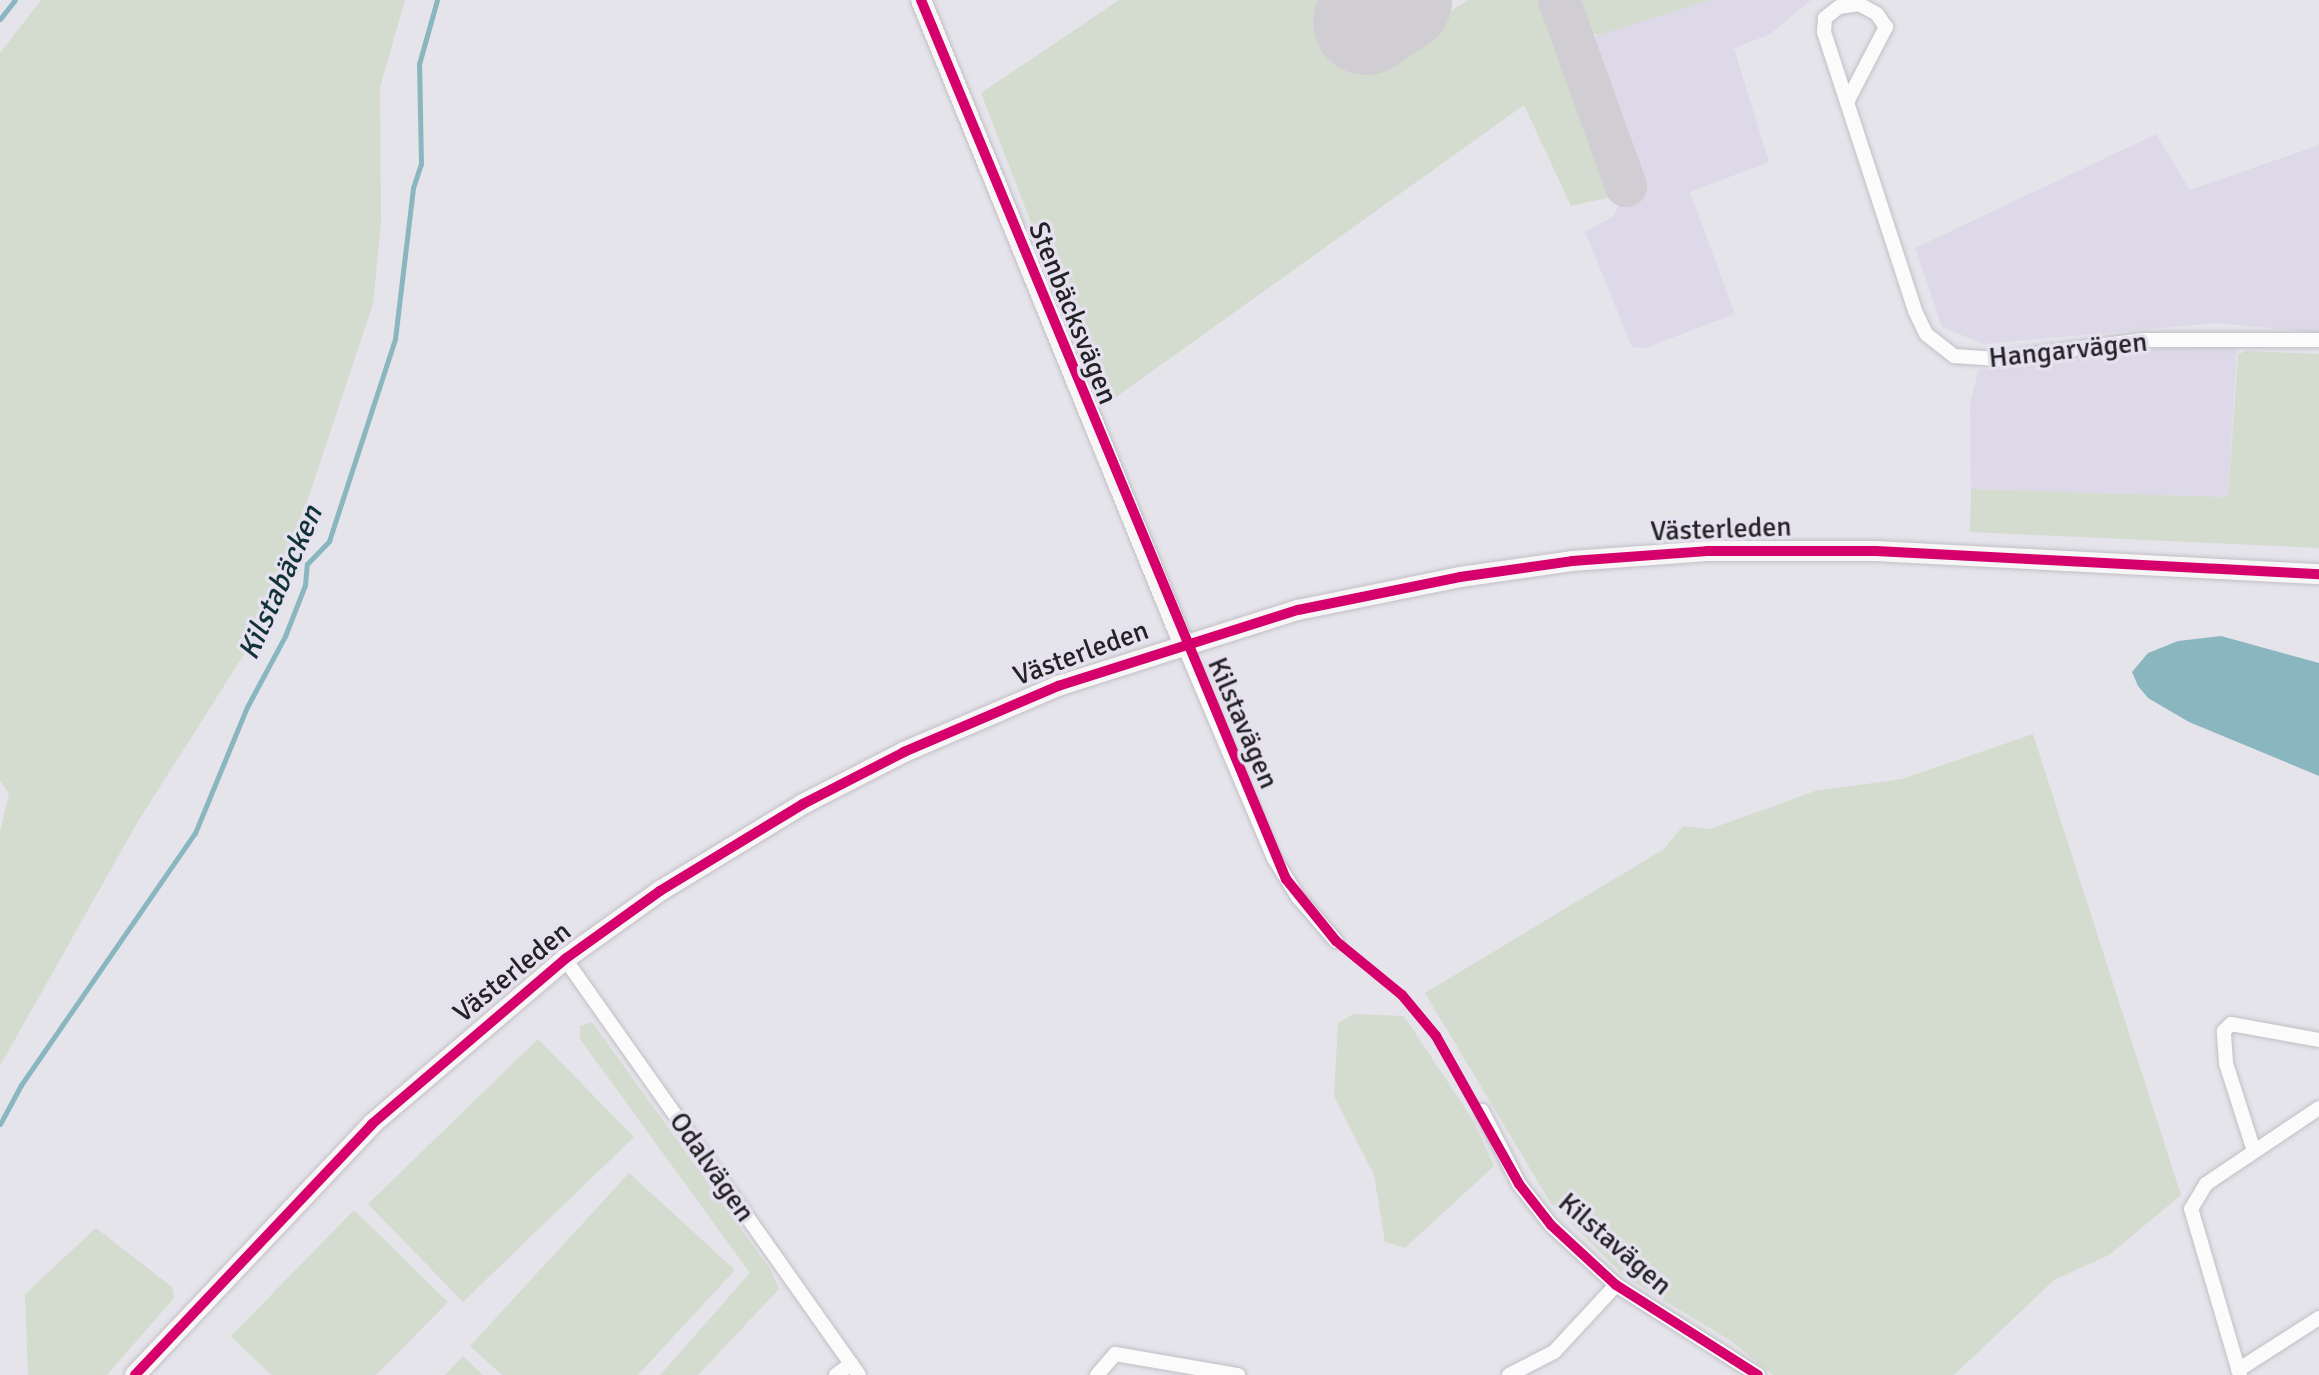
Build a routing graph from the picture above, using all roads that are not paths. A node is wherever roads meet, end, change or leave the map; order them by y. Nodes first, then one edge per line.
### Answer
1 (921, 0) edge
2 (1847, 102) junction
3 (2319, 340) edge
4 (2319, 574) edge
5 (1183, 643) junction
6 (1336, 941) dead end
7 (565, 959) junction
8 (2319, 1040) edge
9 (2319, 1108) edge
10 (1482, 1111) dead end
11 (2254, 1151) junction
12 (1616, 1285) junction
13 (2319, 1318) edge
14 (855, 1369) edge
15 (2239, 1373) edge
16 (135, 1375) edge
17 (836, 1375) edge
18 (1097, 1375) edge
19 (1238, 1375) edge
20 (1509, 1375) edge
21 (1758, 1375) edge

1 - 5 street, Stenbäcksvägen
2 - 2 street, Hangarvägen
2 - 3 street, Hangarvägen
4 - 5 street, Västerleden
5 - 6 street, Kilstavägen
5 - 7 street, Västerleden
7 - 14 street, Odalvägen
7 - 16 street, Västerleden
8 - 11 street
9 - 11 street
10 - 12 street, Kilstavägen
11 - 15 street
12 - 20 street
12 - 21 street, Kilstavägen
13 - 15 street
14 - 17 street
18 - 19 street

